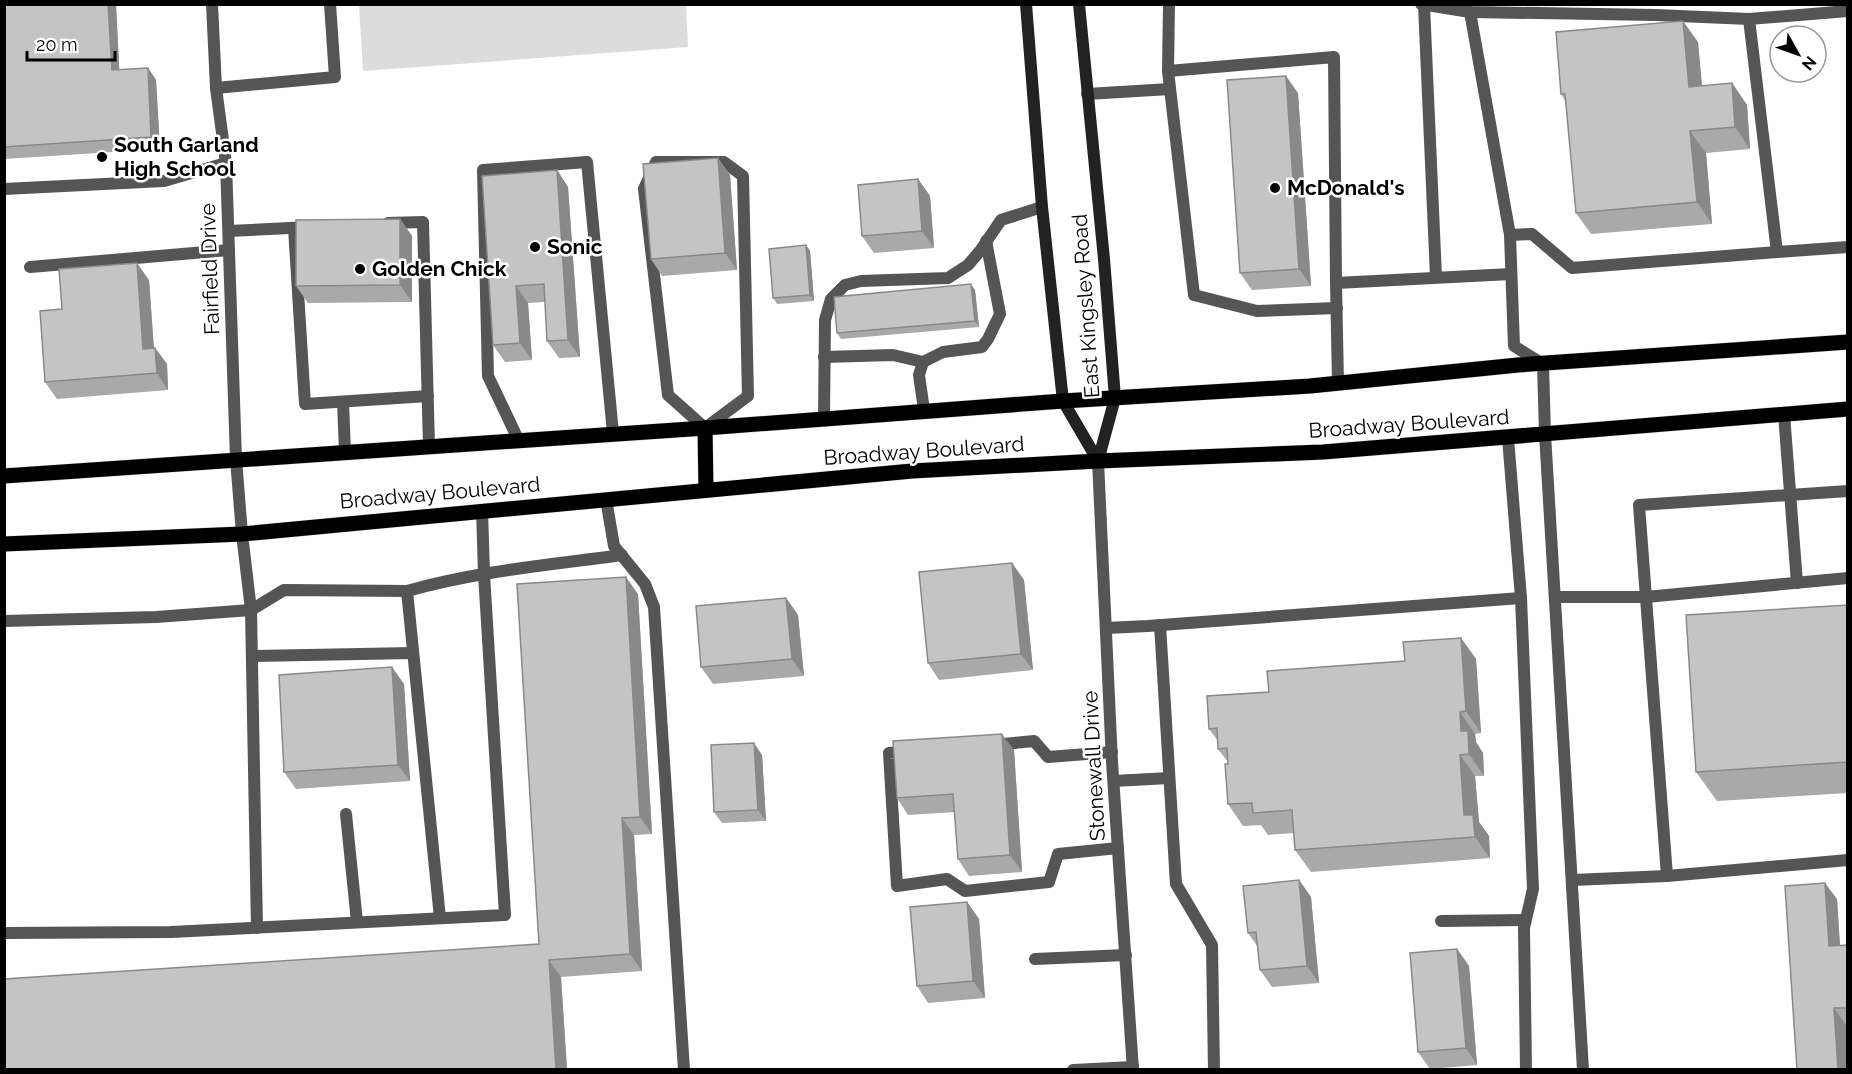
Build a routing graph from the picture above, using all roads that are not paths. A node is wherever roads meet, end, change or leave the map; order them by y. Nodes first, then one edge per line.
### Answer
1 (212, 4) edge
2 (330, 4) edge
3 (1026, 4) edge
4 (1079, 4) edge
5 (1169, 4) edge
6 (1422, 5) edge
7 (1848, 10) edge
8 (1470, 12) junction
9 (1749, 19) junction
10 (1168, 71) junction
11 (216, 87) junction
12 (1170, 89) junction
13 (1087, 94) junction
14 (226, 163) junction
15 (4, 189) edge
16 (1042, 207) junction
17 (376, 224) edge
18 (318, 227) edge
19 (294, 228) junction
20 (229, 231) junction
21 (1510, 235) junction
22 (986, 242) junction
23 (1848, 247) edge
24 (229, 250) junction
25 (1777, 252) junction
26 (30, 267) dead end
27 (1511, 274) junction
28 (1436, 278) junction
29 (1336, 283) junction
30 (1336, 308) junction
31 (1848, 342) edge
32 (824, 357) junction
33 (923, 362) junction
34 (1543, 363) junction
35 (1338, 383) junction
36 (428, 396) junction
37 (1115, 398) junction
38 (1063, 400) junction
39 (343, 402) junction
40 (1848, 409) edge
41 (924, 410) junction
42 (1784, 414) junction
43 (824, 417) junction
44 (705, 428) junction
45 (613, 433) junction
46 (1545, 434) junction
47 (1509, 438) junction
48 (518, 439) junction
49 (429, 446) junction
50 (345, 452) junction
51 (236, 459) junction
52 (1098, 461) junction
53 (4, 476) edge
54 (706, 490) junction
55 (1848, 491) edge
56 (1790, 494) junction
57 (606, 499) junction
58 (483, 510) junction
59 (242, 534) junction
60 (4, 544) edge
61 (621, 555) junction
62 (484, 574) junction
63 (1848, 578) edge
64 (1797, 583) junction
65 (407, 591) junction
66 (1555, 597) junction
67 (1646, 597) junction
68 (1521, 598) junction
69 (251, 610) junction
70 (4, 621) edge
71 (1160, 626) junction
72 (1106, 628) junction
73 (413, 653) junction
74 (252, 656) junction
75 (978, 746) edge
76 (922, 750) edge
77 (1112, 752) junction
78 (1169, 778) junction
79 (1114, 781) junction
80 (346, 814) dead end
81 (1118, 848) junction
82 (1848, 860) edge
83 (1667, 876) junction
84 (1572, 880) junction
85 (440, 918) junction
86 (1526, 920) junction
87 (1441, 921) dead end
88 (357, 922) junction
89 (256, 928) junction
90 (4, 933) edge
91 (1126, 955) junction
92 (1035, 959) dead end
93 (1133, 1068) edge
94 (684, 1070) edge
95 (1073, 1070) edge
96 (1214, 1070) edge
97 (1526, 1070) edge
98 (1583, 1070) edge

1 - 11 street, Fairfield Drive
2 - 11 street
3 - 16 main road, East Kingsley Road
4 - 13 main road, East Kingsley Road
5 - 10 street
6 - 8 street
6 - 28 street
7 - 9 street
8 - 9 street
8 - 21 street
9 - 25 street
10 - 12 street
10 - 29 street
11 - 14 street, Fairfield Drive
12 - 13 street
12 - 30 street
13 - 37 main road, East Kingsley Road
14 - 15 street
14 - 20 street, Fairfield Drive
16 - 22 street
16 - 38 main road, East Kingsley Road
17 - 36 street
18 - 19 street
19 - 20 street
19 - 39 street
20 - 24 street, Fairfield Drive
21 - 25 street
21 - 27 street
22 - 32 street
22 - 33 street
23 - 25 street
24 - 26 street
24 - 51 street, Fairfield Drive
27 - 28 street
27 - 34 street
28 - 29 street
29 - 30 street
30 - 35 street
31 - 34 main road, Broadway Boulevard
32 - 33 street
32 - 43 street
33 - 41 street
34 - 35 main road, Broadway Boulevard
34 - 46 street
35 - 37 main road, Broadway Boulevard
36 - 39 street
36 - 49 street
37 - 38 main road, Broadway Boulevard
37 - 52 main road, East Kingsley Road
38 - 41 main road, Broadway Boulevard
38 - 52 main road, East Kingsley Road
39 - 50 street
40 - 42 main road, Broadway Boulevard
41 - 43 main road, Broadway Boulevard
42 - 46 main road, Broadway Boulevard
42 - 56 street
43 - 44 main road, Broadway Boulevard
44 - 44 street
44 - 45 main road, Broadway Boulevard
44 - 54 main road
45 - 48 main road, Broadway Boulevard
45 - 48 street
46 - 47 main road, Broadway Boulevard
46 - 66 street
47 - 52 main road, Broadway Boulevard
47 - 68 street
48 - 49 main road, Broadway Boulevard
49 - 50 main road, Broadway Boulevard
50 - 51 main road, Broadway Boulevard
51 - 53 main road, Broadway Boulevard
51 - 59 street, Fairfield Drive
52 - 54 main road, Broadway Boulevard
52 - 72 street, Stonewall Drive
54 - 57 main road, Broadway Boulevard
55 - 56 street
56 - 64 street
56 - 67 street
57 - 58 main road, Broadway Boulevard
57 - 61 street
58 - 59 main road, Broadway Boulevard
58 - 62 street
59 - 60 main road, Broadway Boulevard
59 - 69 street, Fairfield Drive
61 - 62 street
61 - 94 street
62 - 65 street
62 - 85 street
63 - 64 street
64 - 67 street
65 - 69 street
65 - 73 street
66 - 67 street
66 - 84 street
67 - 83 street
68 - 71 street
68 - 86 street
69 - 70 street
69 - 74 street, Fairfield Drive
71 - 72 street
71 - 78 street
72 - 77 street, Stonewall Drive
73 - 74 street
73 - 85 street
74 - 89 street, Fairfield Drive
75 - 77 street
76 - 81 street
77 - 79 street, Stonewall Drive
78 - 79 street
78 - 96 street
79 - 81 street, Stonewall Drive
80 - 88 street
81 - 91 street, Stonewall Drive
82 - 83 street
83 - 84 street
84 - 98 street
85 - 88 street
86 - 87 street
86 - 97 street
88 - 89 street
89 - 90 street
91 - 92 street
91 - 93 street, Stonewall Drive
93 - 95 street

